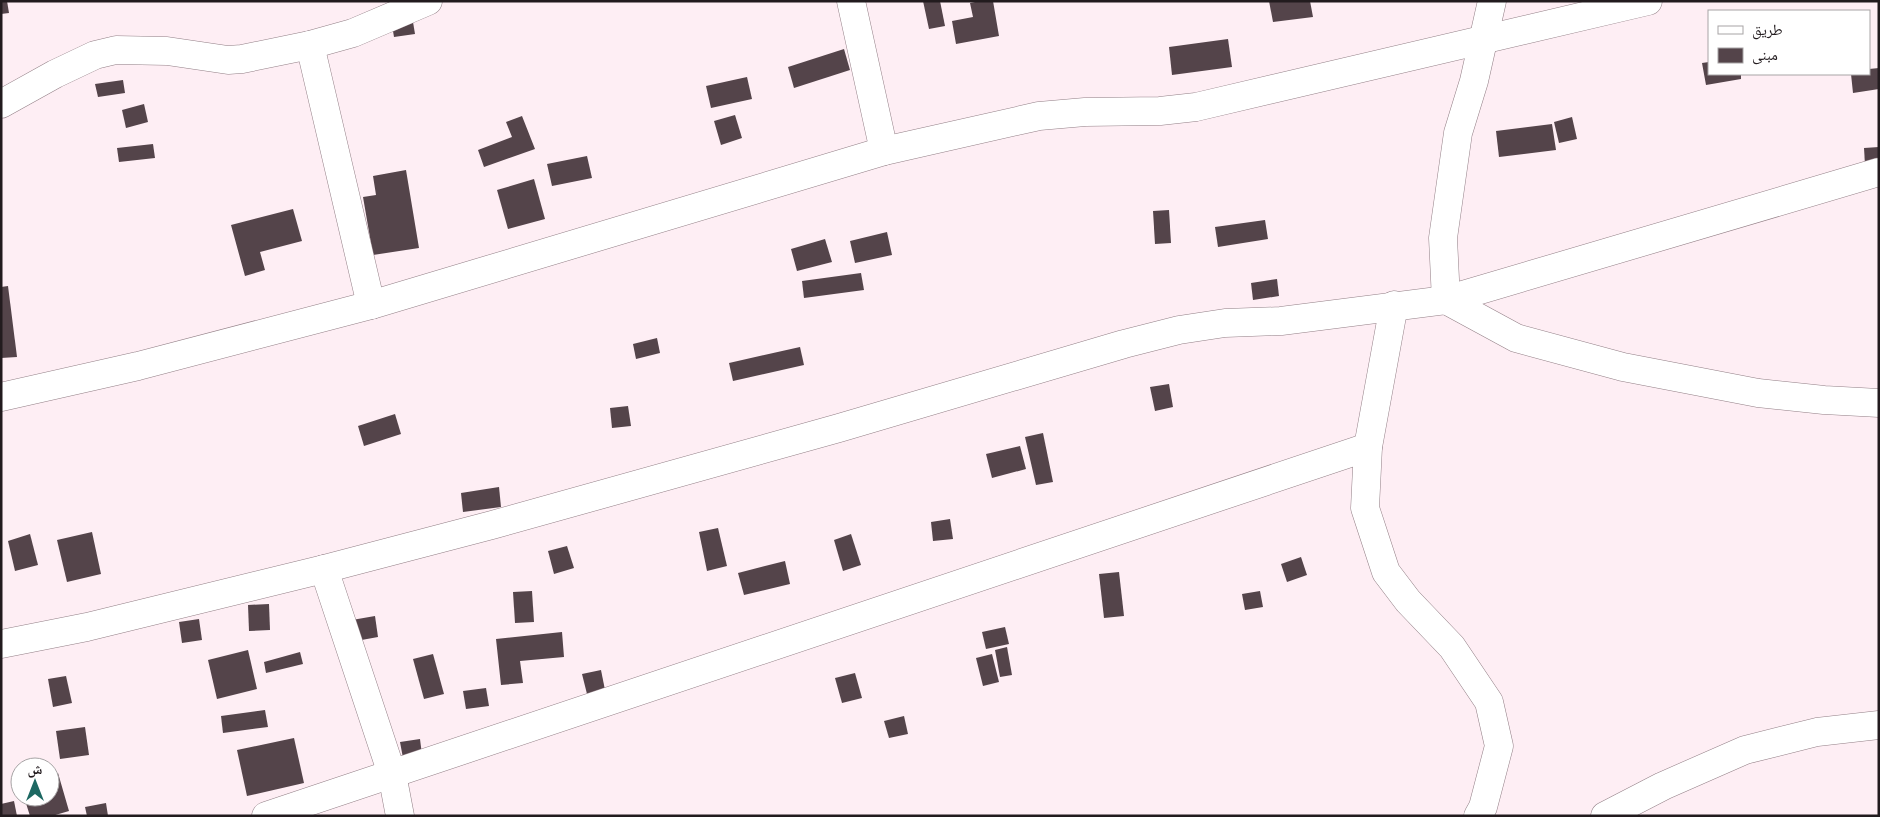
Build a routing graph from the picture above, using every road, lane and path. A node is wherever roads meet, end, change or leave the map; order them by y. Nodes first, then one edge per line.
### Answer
1 (428, 1) edge
2 (851, 1) edge
3 (1492, 1) edge
4 (1648, 1) edge
5 (1484, 40) junction
6 (310, 45) junction
7 (1, 104) edge
8 (884, 151) junction
9 (1879, 172) edge
10 (1446, 300) junction
11 (371, 306) junction
12 (1394, 306) junction
13 (1, 397) edge
14 (1879, 403) edge
15 (1368, 447) junction
16 (324, 570) junction
17 (1, 644) edge
18 (1879, 725) edge
19 (392, 774) junction
20 (266, 816) edge
21 (400, 816) edge
22 (1478, 816) edge
23 (1605, 816) edge

1 - 6 street
2 - 8 street
3 - 5 street
4 - 5 street
5 - 8 street
5 - 10 street
6 - 7 street
6 - 11 street
8 - 11 street
9 - 10 street
10 - 12 street
10 - 14 street
11 - 13 street
12 - 15 street
12 - 16 street
15 - 19 street
15 - 22 street
16 - 17 street
16 - 19 street
18 - 23 street
19 - 20 street
19 - 21 street

